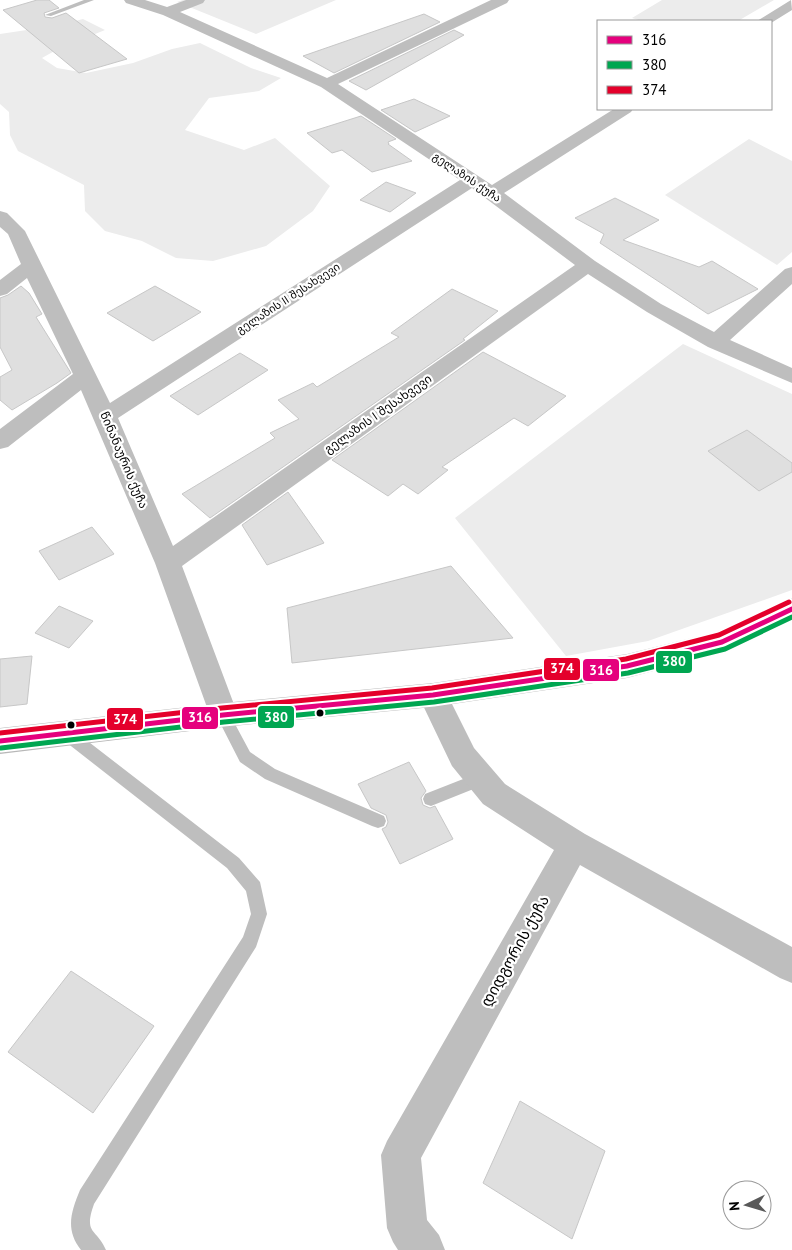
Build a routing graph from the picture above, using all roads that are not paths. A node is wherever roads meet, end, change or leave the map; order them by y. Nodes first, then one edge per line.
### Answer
1 (90, 0) edge
2 (198, 0) edge
3 (502, 0) edge
4 (135, 1) edge
5 (792, 4) edge
6 (168, 12) junction
7 (49, 15) dead end
8 (766, 20) edge
9 (327, 84) junction
10 (623, 110) edge
11 (472, 180) junction
12 (492, 193) junction
13 (0, 218) edge
14 (31, 265) junction
15 (588, 265) junction
16 (792, 272) edge
17 (0, 290) edge
18 (716, 342) junction
19 (86, 375) junction
20 (792, 376) edge
21 (105, 416) junction
22 (0, 440) edge
23 (168, 563) junction
24 (792, 609) edge
25 (433, 695) junction
26 (223, 715) junction
27 (66, 734) junction
28 (0, 741) edge
29 (481, 779) junction
30 (431, 799) dead end
31 (378, 821) dead end
32 (574, 845) junction
33 (792, 966) edge
34 (96, 1250) edge
35 (424, 1250) edge

1 - 7 lane
2 - 6 street
3 - 9 street
4 - 6 street, გელაზის ქუჩა
5 - 8 street
6 - 9 street, გელაზის ქუჩა
9 - 11 street, გელაზის ქუჩა
10 - 12 street
11 - 12 street, გელაზის ქუჩა
11 - 21 street, გელაზის II შესახვევი
12 - 15 street, გელაზის ქუჩა
13 - 14 street, წინანაურის ქუჩა
14 - 17 street
14 - 19 street, წინანაურის ქუჩა
15 - 18 street, გელაზის ქუჩა
15 - 23 street, გელაზის I შესახვევი
16 - 18 street
18 - 20 street, გელაზის ქუჩა
19 - 21 street, წინანაურის ქუჩა
19 - 22 street
21 - 23 street, წინანაურის ქუჩა
23 - 26 street, წინანაურის ქუჩა
24 - 25 main road
25 - 26 main road
25 - 29 street
26 - 27 main road
26 - 31 lane
27 - 28 main road
27 - 34 lane
29 - 30 lane
29 - 32 street
32 - 33 street
32 - 35 street, დიდგორის ქუჩა

